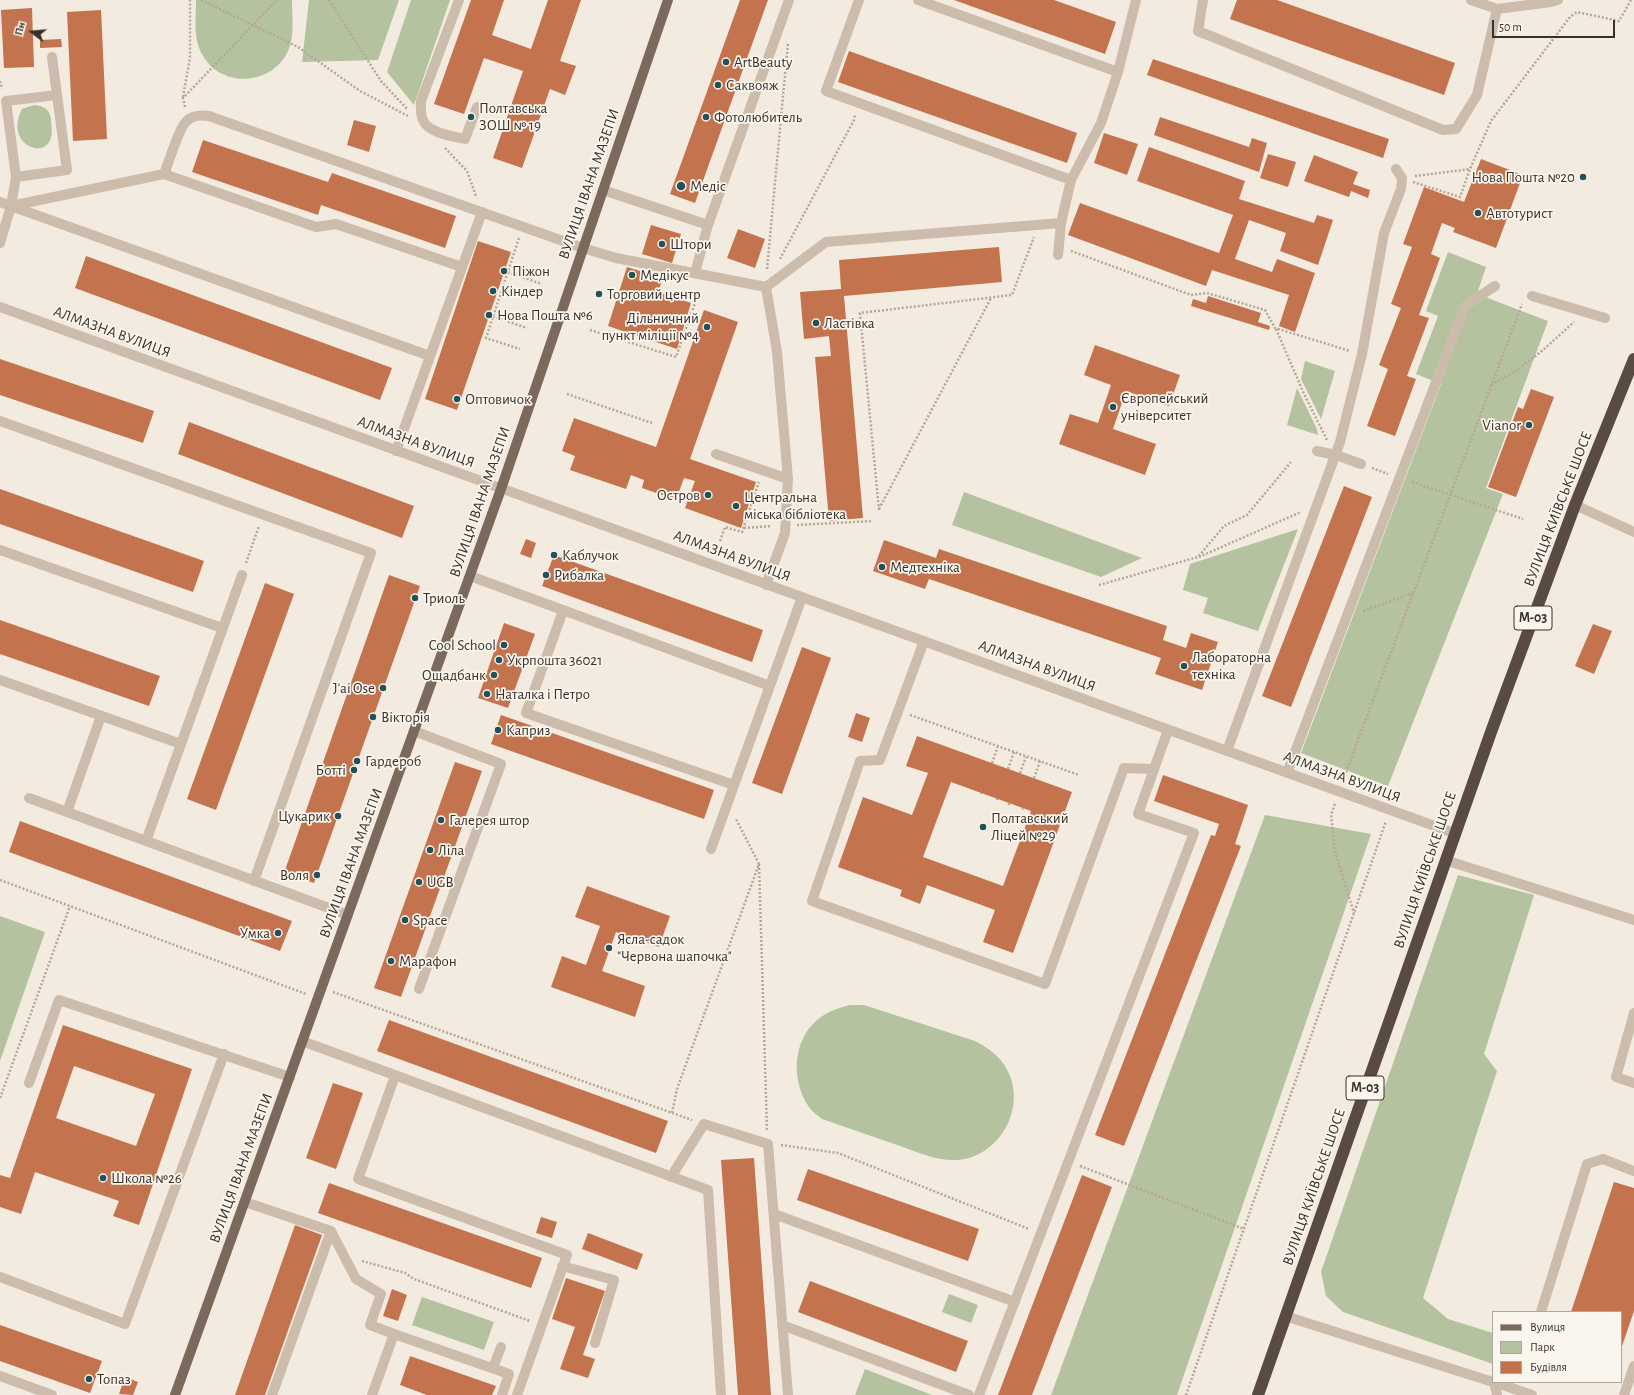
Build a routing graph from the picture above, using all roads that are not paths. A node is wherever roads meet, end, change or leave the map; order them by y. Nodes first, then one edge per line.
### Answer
1 (459, 0) edge
2 (668, 0) edge
3 (790, 0) edge
4 (859, 0) edge
5 (918, 0) edge
6 (1136, 0) edge
7 (1203, 0) edge
8 (1471, 0) edge
9 (1558, 0) edge
10 (1497, 9) junction
11 (52, 57) dead end
12 (1118, 72) junction
13 (57, 95) junction
14 (477, 106) dead end
15 (1396, 169) dead end
16 (164, 174) junction
17 (16, 177) junction
18 (1071, 180) junction
19 (603, 190) junction
20 (0, 202) edge
21 (11, 206) junction
22 (482, 212) junction
23 (1061, 223) junction
24 (708, 225) junction
25 (0, 242) edge
26 (583, 248) junction
27 (1058, 251) road end
28 (462, 267) junction
29 (695, 273) junction
30 (1495, 286) dead end
31 (766, 287) junction
32 (1532, 296) road end
33 (0, 308) edge
34 (1605, 318) dead end
35 (430, 356) junction
36 (1634, 359) edge
37 (0, 421) edge
38 (396, 451) junction
39 (1317, 451) dead end
40 (716, 454) dead end
41 (1336, 455) junction
42 (1361, 464) road end
43 (788, 479) junction
44 (501, 489) junction
45 (1575, 505) junction
46 (1634, 532) edge
47 (0, 550) edge
48 (242, 575) road end
49 (470, 576) junction
50 (766, 585) junction
51 (802, 597) junction
52 (563, 610) junction
53 (222, 628) junction
54 (924, 641) junction
55 (0, 680) edge
56 (770, 686) junction
57 (101, 716) junction
58 (1168, 730) junction
59 (414, 731) junction
60 (181, 744) junction
61 (1227, 751) junction
62 (1154, 769) junction
63 (1287, 773) junction
64 (734, 785) junction
65 (29, 798) dead end
66 (67, 812) junction
67 (1454, 833) junction
68 (146, 841) junction
69 (711, 849) dead end
70 (1445, 860) junction
71 (254, 881) junction
72 (348, 915) junction
73 (1634, 920) edge
74 (419, 989) dead end
75 (1634, 1013) edge
76 (302, 1042) junction
77 (224, 1054) junction
78 (395, 1076) junction
79 (290, 1077) junction
80 (29, 1082) dead end
81 (1634, 1083) edge
82 (1634, 1171) edge
83 (671, 1177) junction
84 (245, 1202) junction
85 (774, 1214) junction
86 (331, 1232) junction
87 (562, 1266) junction
88 (0, 1277) edge
89 (1015, 1302) junction
90 (1541, 1311) edge
91 (1285, 1316) junction
92 (782, 1324) junction
93 (394, 1334) junction
94 (595, 1343) dead end
95 (501, 1348) dead end
96 (1634, 1366) edge
97 (493, 1368) junction
98 (0, 1376) edge
99 (1492, 1381) edge
100 (1494, 1383) edge
101 (1500, 1383) edge
102 (1517, 1386) edge
103 (52, 1395) edge
104 (175, 1395) edge
105 (272, 1395) edge
106 (372, 1395) edge
107 (502, 1395) edge
108 (517, 1395) edge
109 (721, 1395) edge
110 (788, 1395) edge
111 (969, 1395) edge
112 (979, 1395) edge
113 (1258, 1395) edge
114 (1497, 1395) edge
115 (1532, 1395) edge
116 (1624, 1395) edge

1 - 14 street
2 - 19 main road, ВУЛИЦЯ ІВАНА МАЗЕПИ
3 - 24 street
4 - 18 street
5 - 12 street
6 - 12 street
7 - 10 street
8 - 10 street
9 - 10 street
11 - 13 street
12 - 18 street
13 - 17 street
13 - 17 street
15 - 41 street
16 - 21 street
16 - 22 street
16 - 28 street
17 - 21 street
18 - 23 street
19 - 24 street
19 - 26 main road, ВУЛИЦЯ ІВАНА МАЗЕПИ
20 - 21 street
21 - 25 street
21 - 35 street
22 - 26 street
22 - 28 street
23 - 27 street
23 - 31 street
24 - 29 street
26 - 29 street
26 - 44 main road, ВУЛИЦЯ ІВАНА МАЗЕПИ
28 - 35 street
29 - 31 street
30 - 63 street
31 - 43 street
32 - 34 street
33 - 38 street, АЛМАЗНА ВУЛИЦЯ
35 - 38 street
36 - 45 highway, ВУЛИЦЯ КИЇВСЬКЕ ШОСЕ / М-03
37 - 71 street
38 - 44 street, АЛМАЗНА ВУЛИЦЯ
39 - 41 street
40 - 43 street
41 - 42 street
41 - 61 street
43 - 50 street
44 - 49 main road, ВУЛИЦЯ ІВАНА МАЗЕПИ
44 - 50 street, АЛМАЗНА ВУЛИЦЯ
45 - 46 street
45 - 67 highway, ВУЛИЦЯ КИЇВСЬКЕ ШОСЕ / М-03
47 - 53 street
48 - 53 street
49 - 52 street
49 - 59 main road, ВУЛИЦЯ ІВАНА МАЗЕПИ
50 - 51 street, АЛМАЗНА ВУЛИЦЯ
51 - 54 street, АЛМАЗНА ВУЛИЦЯ
51 - 56 street
52 - 56 street
52 - 64 street
53 - 60 street
54 - 58 street, АЛМАЗНА ВУЛИЦЯ
54 - 62 street
55 - 57 street
56 - 64 street
57 - 60 street
57 - 66 street
58 - 61 street, АЛМАЗНА ВУЛИЦЯ
58 - 62 street
59 - 72 main road, ВУЛИЦЯ ІВАНА МАЗЕПИ
59 - 74 street
60 - 68 street
61 - 63 street, АЛМАЗНА ВУЛИЦЯ
62 - 89 street
63 - 67 street, АЛМАЗНА ВУЛИЦЯ
64 - 69 street
65 - 66 street
66 - 68 street
67 - 70 highway, ВУЛИЦЯ КИЇВСЬКЕ ШОСЕ / М-03
68 - 71 street
70 - 73 street
70 - 91 highway, ВУЛИЦЯ КИЇВСЬКЕ ШОСЕ / М-03
71 - 72 street
72 - 76 main road, ВУЛИЦЯ ІВАНА МАЗЕПИ
75 - 81 street
76 - 78 street
76 - 79 main road, ВУЛИЦЯ ІВАНА МАЗЕПИ
77 - 79 street
77 - 80 street
77 - 88 street
78 - 83 street
78 - 87 street
79 - 84 main road, ВУЛИЦЯ ІВАНА МАЗЕПИ
82 - 90 street
83 - 85 street
83 - 109 street
84 - 86 street
84 - 104 main road, ВУЛИЦЯ ІВАНА МАЗЕПИ
85 - 89 street
85 - 92 street
86 - 93 street
86 - 105 street
87 - 94 street
87 - 108 street
89 - 112 street
91 - 99 street
91 - 113 highway, ВУЛИЦЯ КИЇВСЬКЕ ШОСЕ / М-03
92 - 110 street
92 - 111 street
93 - 97 street
93 - 106 street
95 - 97 street
96 - 116 street
97 - 107 street
98 - 103 street
100 - 114 street
101 - 102 street
102 - 115 street

